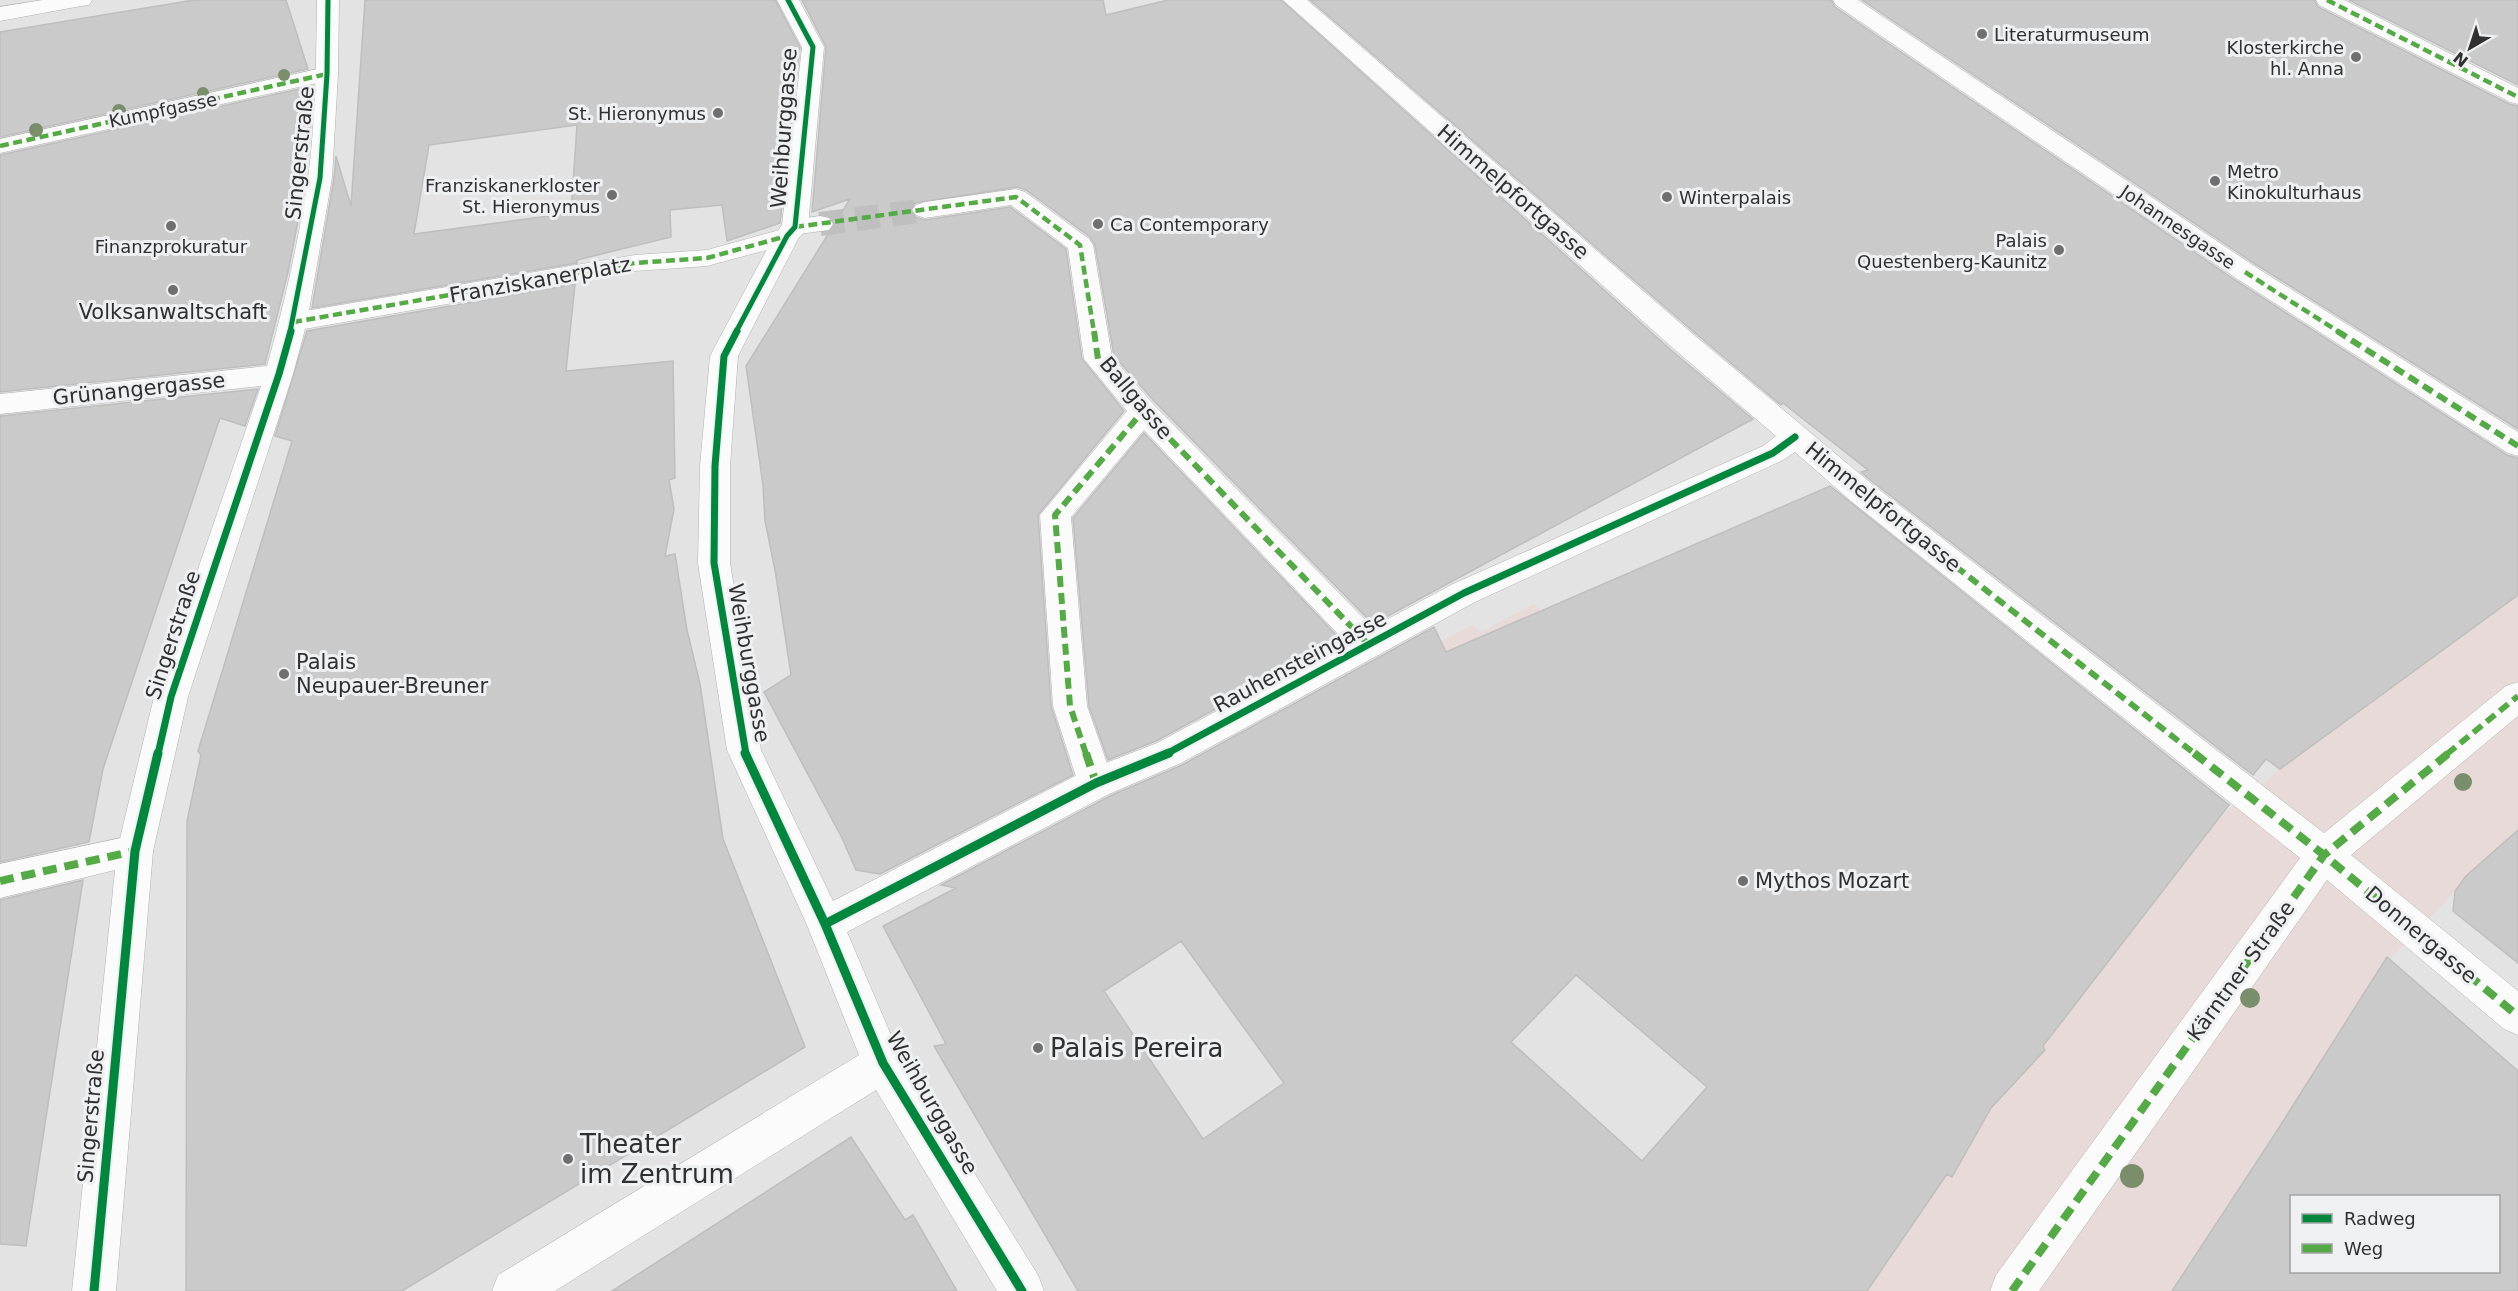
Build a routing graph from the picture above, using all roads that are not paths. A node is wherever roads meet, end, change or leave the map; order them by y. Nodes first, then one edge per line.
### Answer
1 (81, 0) edge
2 (328, 0) edge
3 (788, 0) edge
4 (1294, 0) edge
5 (1844, 0) edge
6 (2327, 0) edge
7 (0, 14) edge
8 (327, 74) junction
9 (2518, 97) edge
10 (0, 146) edge
11 (925, 210) tunnel mouth
12 (801, 229) junction
13 (292, 322) junction
14 (279, 374) junction
15 (0, 405) edge
16 (1143, 411) junction
17 (1796, 437) junction
18 (2518, 446) edge
19 (1369, 645) junction
20 (2518, 696) edge
21 (1096, 783) junction
22 (135, 851) junction
23 (2324, 855) junction
24 (0, 881) edge
25 (825, 924) junction
26 (2518, 1016) edge
27 (883, 1063) junction
28 (93, 1291) edge
29 (514, 1291) edge
30 (1022, 1291) edge
31 (2012, 1291) edge

1 - 7 street
2 - 8 street, Singerstraße
3 - 12 street, Weihburggasse
4 - 17 street, Himmelpfortgasse
5 - 18 street, Johannesgasse
6 - 9 street
8 - 10 street, Kumpfgasse
8 - 13 street, Singerstraße
11 - 16 street, Ballgasse
12 - 13 street, Franziskanerplatz
12 - 25 street, Weihburggasse
13 - 14 street, Singerstraße
14 - 15 street, Grünangergasse
14 - 22 street, Singerstraße
16 - 19 street, Ballgasse
16 - 21 street
17 - 19 street, Rauhensteingasse
17 - 23 street, Himmelpfortgasse
19 - 21 street, Rauhensteingasse
20 - 23 street, Kärntner Straße
21 - 25 street, Rauhensteingasse
22 - 24 street
22 - 28 street, Singerstraße
23 - 26 street, Donnergasse
23 - 31 street, Kärntner Straße
25 - 27 street, Weihburggasse
27 - 29 street
27 - 30 street, Weihburggasse

